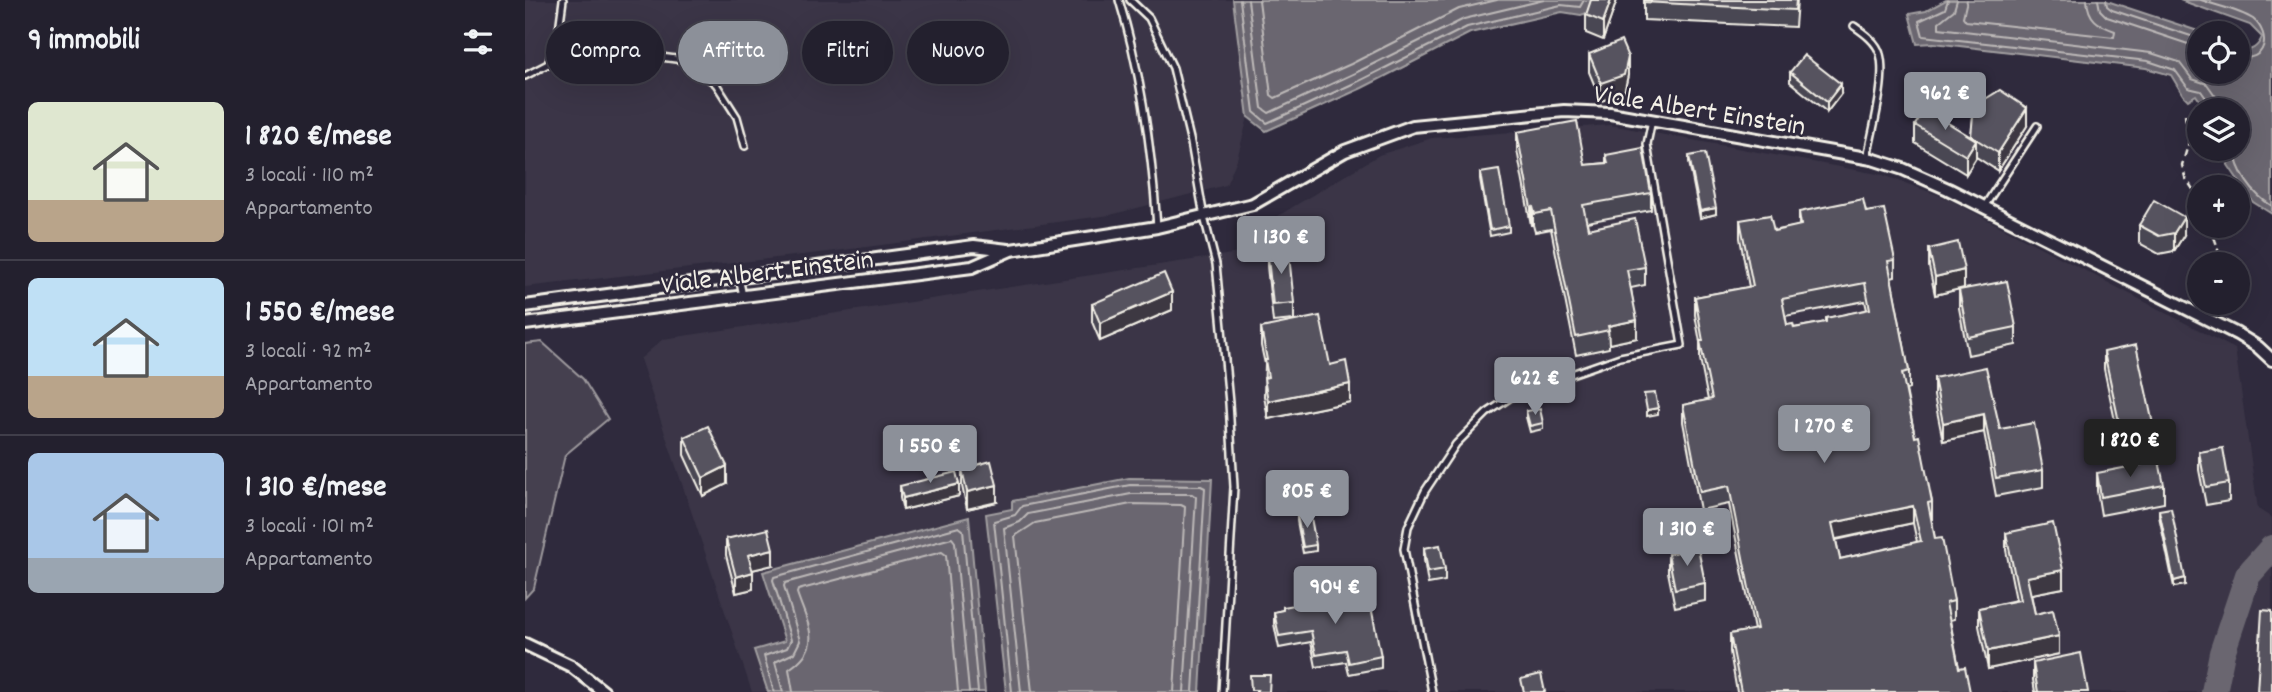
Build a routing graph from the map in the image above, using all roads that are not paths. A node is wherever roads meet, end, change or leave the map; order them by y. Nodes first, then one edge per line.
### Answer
1 (563, 0) edge
2 (1119, 0) edge
3 (1130, 0) edge
4 (560, 21) edge
5 (1854, 26) dead end
6 (664, 57) edge
7 (546, 65) edge
8 (526, 74) edge
9 (1652, 120) junction
10 (2037, 125) dead end
11 (744, 146) dead end
12 (1867, 158) junction
13 (1984, 207) junction
14 (1204, 217) junction
15 (1157, 228) junction
16 (1011, 250) junction
17 (787, 271) junction
18 (739, 277) junction
19 (789, 290) junction
20 (743, 296) junction
21 (525, 306) edge
22 (525, 324) edge
23 (2272, 360) edge
24 (525, 644) edge
25 (604, 692) edge
26 (1222, 692) edge
27 (1432, 692) edge

1 - 4 lane
2 - 15 lane
3 - 14 lane
5 - 12 lane
6 - 11 lane
7 - 8 lane
9 - 12 street, Viale Albert Einstein
9 - 14 street, Viale Albert Einstein
9 - 27 lane
10 - 13 lane
12 - 13 street, Viale Albert Einstein
13 - 23 street, Viale Albert Einstein
14 - 15 street, Viale Albert Einstein
14 - 26 lane
15 - 16 street, Viale Albert Einstein
16 - 17 street, Viale Albert Einstein
16 - 19 street, Viale Albert Einstein
17 - 18 street, Viale Albert Einstein
17 - 19 lane
18 - 20 lane
18 - 21 street, Viale Albert Einstein
19 - 20 street, Viale Albert Einstein
20 - 22 street, Viale Albert Einstein
24 - 25 street

